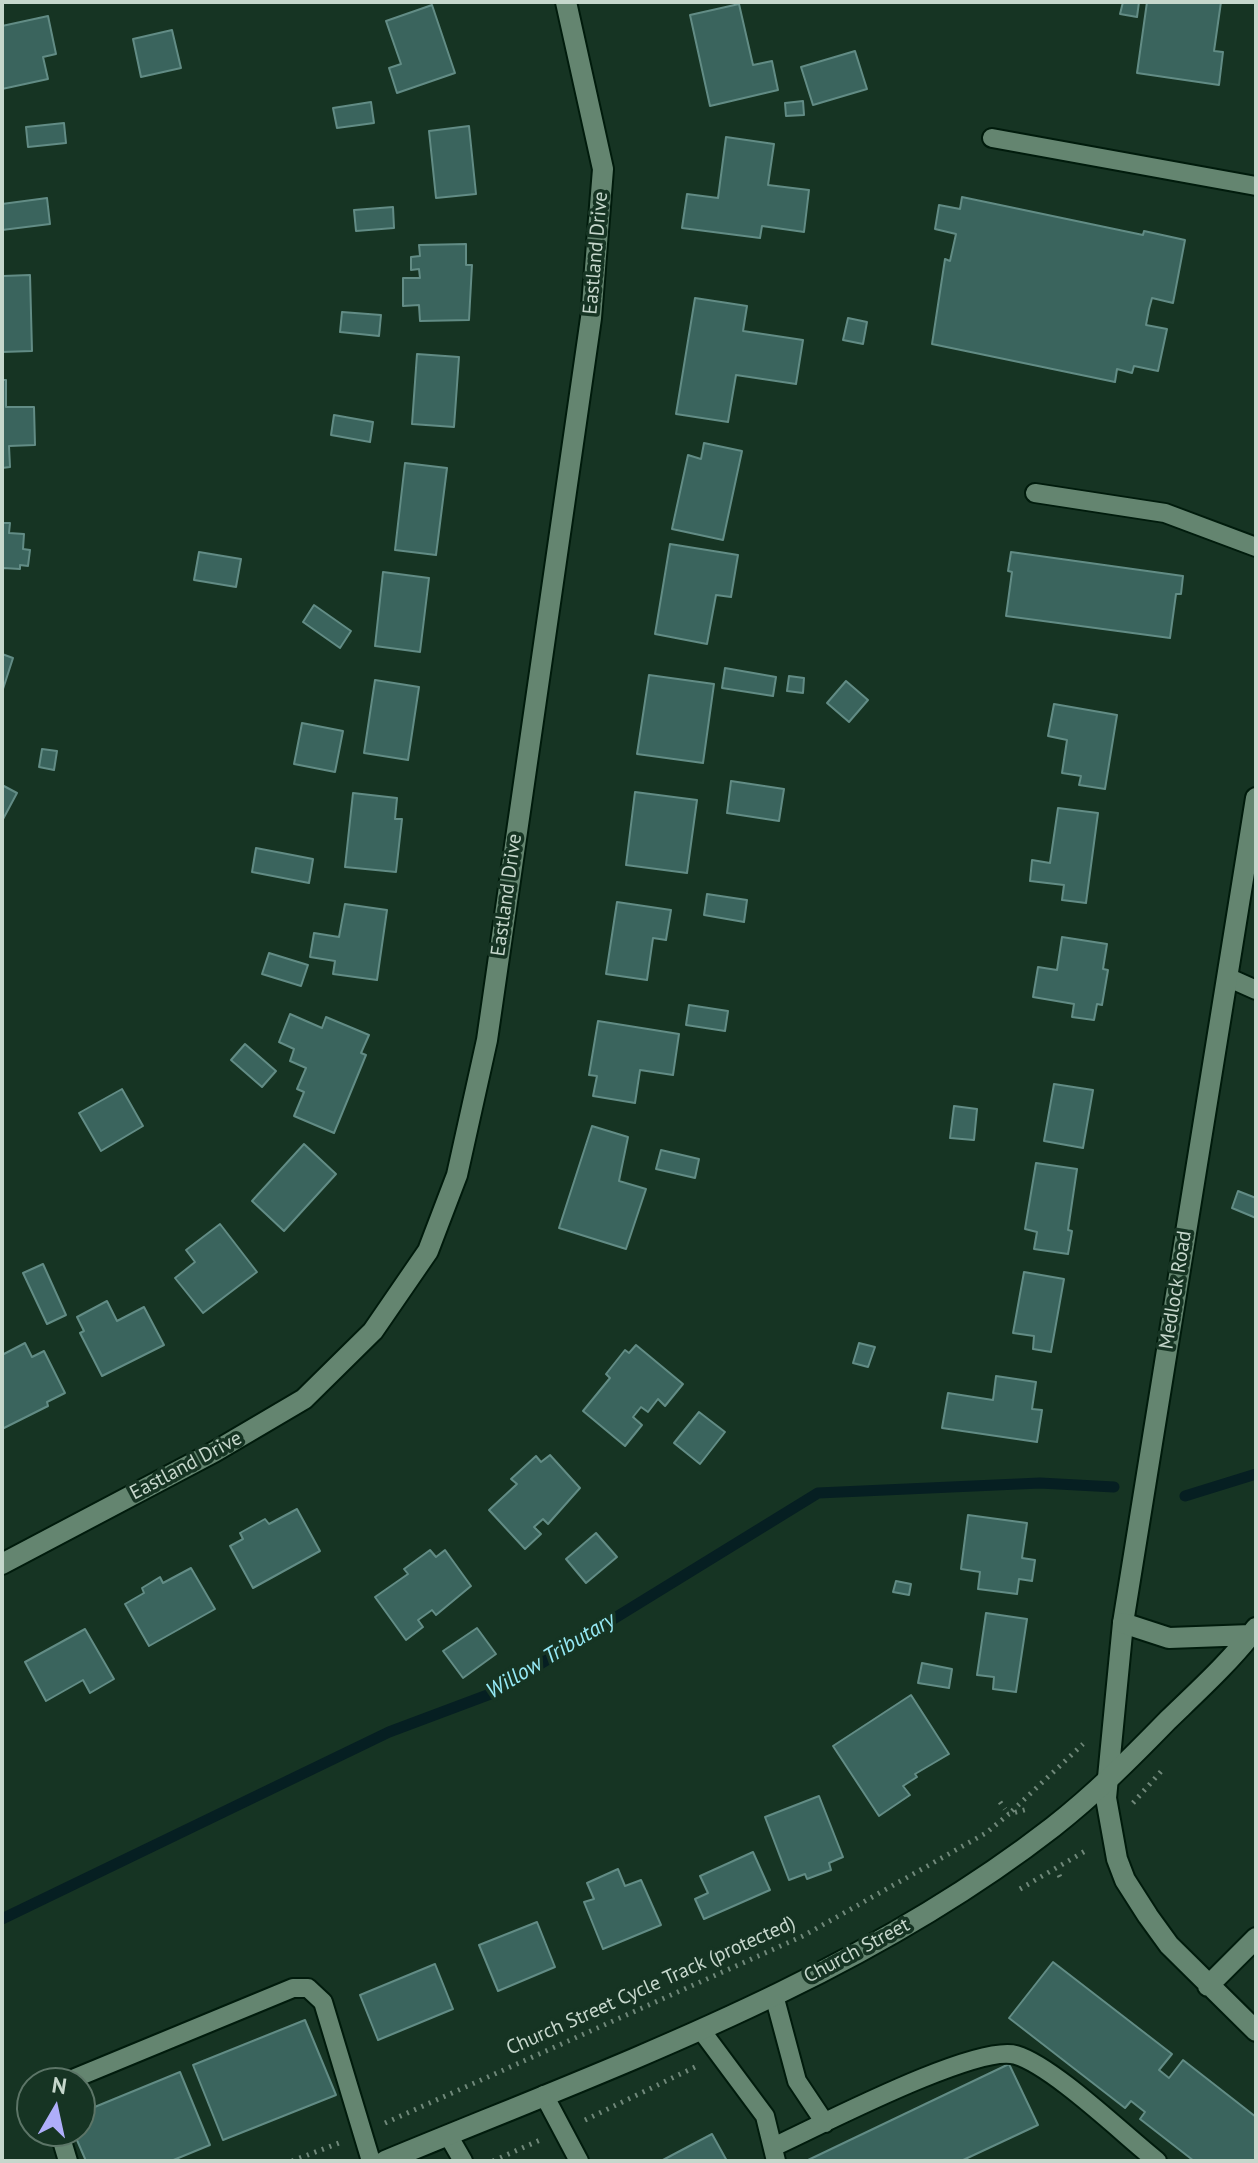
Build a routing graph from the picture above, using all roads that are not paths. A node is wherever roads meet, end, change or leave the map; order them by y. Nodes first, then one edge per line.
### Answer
1 (566, 2) edge
2 (992, 138) dead end
3 (1256, 186) edge
4 (1035, 493) dead end
5 (1256, 547) edge
6 (1256, 798) edge
7 (1249, 882) edge
8 (1227, 977) junction
9 (1256, 990) edge
10 (2, 1564) edge
11 (1123, 1623) junction
12 (1254, 1632) edge
13 (1106, 1783) junction
14 (1256, 1938) edge
15 (1208, 1986) junction
16 (774, 1995) junction
17 (701, 2030) junction
18 (1256, 2031) edge
19 (96, 2069) edge
20 (544, 2095) junction
21 (825, 2123) junction
22 (448, 2135) junction
23 (774, 2154) edge
24 (371, 2161) edge
25 (385, 2161) edge
26 (463, 2161) edge
27 (579, 2161) edge
28 (1157, 2161) edge

1 - 10 street, Eastland Drive
2 - 3 lane
4 - 5 lane
6 - 7 street, Medlock Road
7 - 8 street, Medlock Road
8 - 9 lane
8 - 11 street, Medlock Road
11 - 12 street
11 - 13 street, Medlock Road
12 - 13 street, Church Street
13 - 15 street, Medlock Road
13 - 16 street, Church Street
14 - 15 street
15 - 18 street, Medlock Road
16 - 17 street, Church Street
16 - 21 lane
17 - 20 street, Church Street
17 - 23 lane
19 - 24 lane
20 - 22 street, Church Street
20 - 27 lane
21 - 23 lane
21 - 28 lane
22 - 25 street, Church Street
22 - 26 lane

